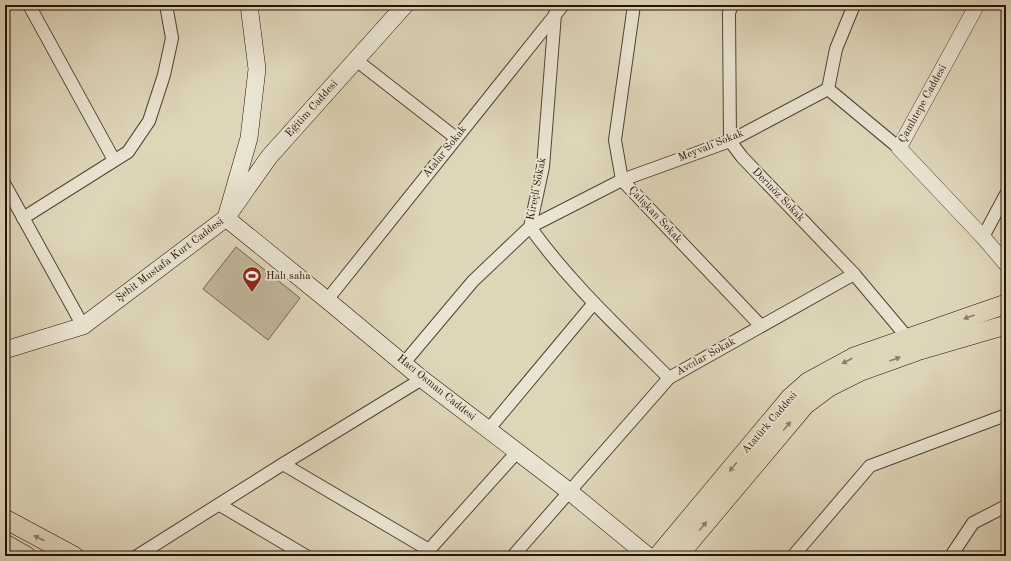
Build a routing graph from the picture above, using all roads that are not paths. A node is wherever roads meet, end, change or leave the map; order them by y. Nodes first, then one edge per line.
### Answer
1 (29, 5) edge
2 (166, 5) edge
3 (249, 5) edge
4 (405, 5) edge
5 (563, 5) edge
6 (634, 5) edge
7 (732, 5) edge
8 (854, 5) edge
9 (977, 5) edge
10 (555, 14) junction
11 (356, 60) junction
12 (828, 89) junction
13 (456, 138) junction
14 (730, 141) junction
15 (899, 148) junction
16 (114, 160) junction
17 (622, 180) junction
18 (5, 185) edge
19 (1006, 194) edge
20 (24, 218) junction
21 (226, 218) junction
22 (530, 227) junction
23 (983, 237) junction
24 (1006, 264) edge
25 (854, 274) junction
26 (328, 300) junction
27 (594, 303) junction
28 (1006, 304) edge
29 (1006, 325) edge
30 (83, 326) junction
31 (761, 326) junction
32 (913, 345) junction
33 (5, 350) edge
34 (404, 364) junction
35 (668, 378) junction
36 (422, 379) junction
37 (1006, 415) edge
38 (488, 430) junction
39 (517, 452) junction
40 (283, 464) junction
41 (570, 492) junction
42 (220, 505) junction
43 (1006, 506) edge
44 (5, 519) edge
45 (5, 544) edge
46 (425, 553) edge
47 (26, 556) edge
48 (74, 556) edge
49 (137, 556) edge
50 (306, 556) edge
51 (513, 556) edge
52 (648, 556) edge
53 (658, 556) edge
54 (678, 556) edge
55 (793, 556) edge
56 (951, 556) edge

1 - 16 street
2 - 16 street
3 - 21 main road, Şehit Mustafa Kurt Caddesi
4 - 11 main road, Eğitim Caddesi
5 - 10 street, Atalar Sokak
6 - 17 street, Çalışkan Sokak
7 - 14 street
8 - 12 street
9 - 15 street, Çamlıtepe Caddesi
10 - 13 street, Atalar Sokak
10 - 22 street, Kireçli Sokak
11 - 13 street
11 - 21 main road, Eğitim Caddesi
12 - 14 street, Meyvalı Sokak
12 - 15 street
13 - 26 street, Atalar Sokak
14 - 17 street, Meyvalı Sokak
14 - 25 street, Derinöz Sokak
15 - 23 street, Çamlıtepe Caddesi
16 - 20 street
17 - 22 street, Meyvalı Sokak
17 - 31 street, Çalışkan Sokak
18 - 20 street
19 - 23 street
20 - 30 street
21 - 26 main road, Hacı Osman Caddesi
21 - 30 main road, Şehit Mustafa Kurt Caddesi
22 - 27 street
22 - 34 street, Kireçli Sokak
23 - 24 street, Çamlıtepe Caddesi
25 - 31 street, Avcılar Sokak
25 - 32 street, Derinöz Sokak
26 - 34 main road, Hacı Osman Caddesi
27 - 35 street
27 - 38 street
28 -> 32 main road, Atatürk Caddesi
29 - 32 main road, Atatürk Caddesi
30 - 33 main road, Şehit Mustafa Kurt Caddesi
31 - 35 street, Avcılar Sokak
32 -> 53 main road, Atatürk Caddesi
54 -> 32 main road, Atatürk Caddesi
34 - 36 main road, Hacı Osman Caddesi
35 - 41 street, Avcılar Sokak
36 - 38 main road, Hacı Osman Caddesi
36 - 40 street
37 - 55 street
38 - 39 main road, Hacı Osman Caddesi
39 - 41 main road, Hacı Osman Caddesi
39 - 46 street
40 - 42 street
40 - 46 street
41 - 51 street, Avcılar Sokak
41 - 52 main road, Hacı Osman Caddesi
42 - 49 street
42 - 50 street
43 - 56 street
48 -> 44 main road
45 - 47 main road

